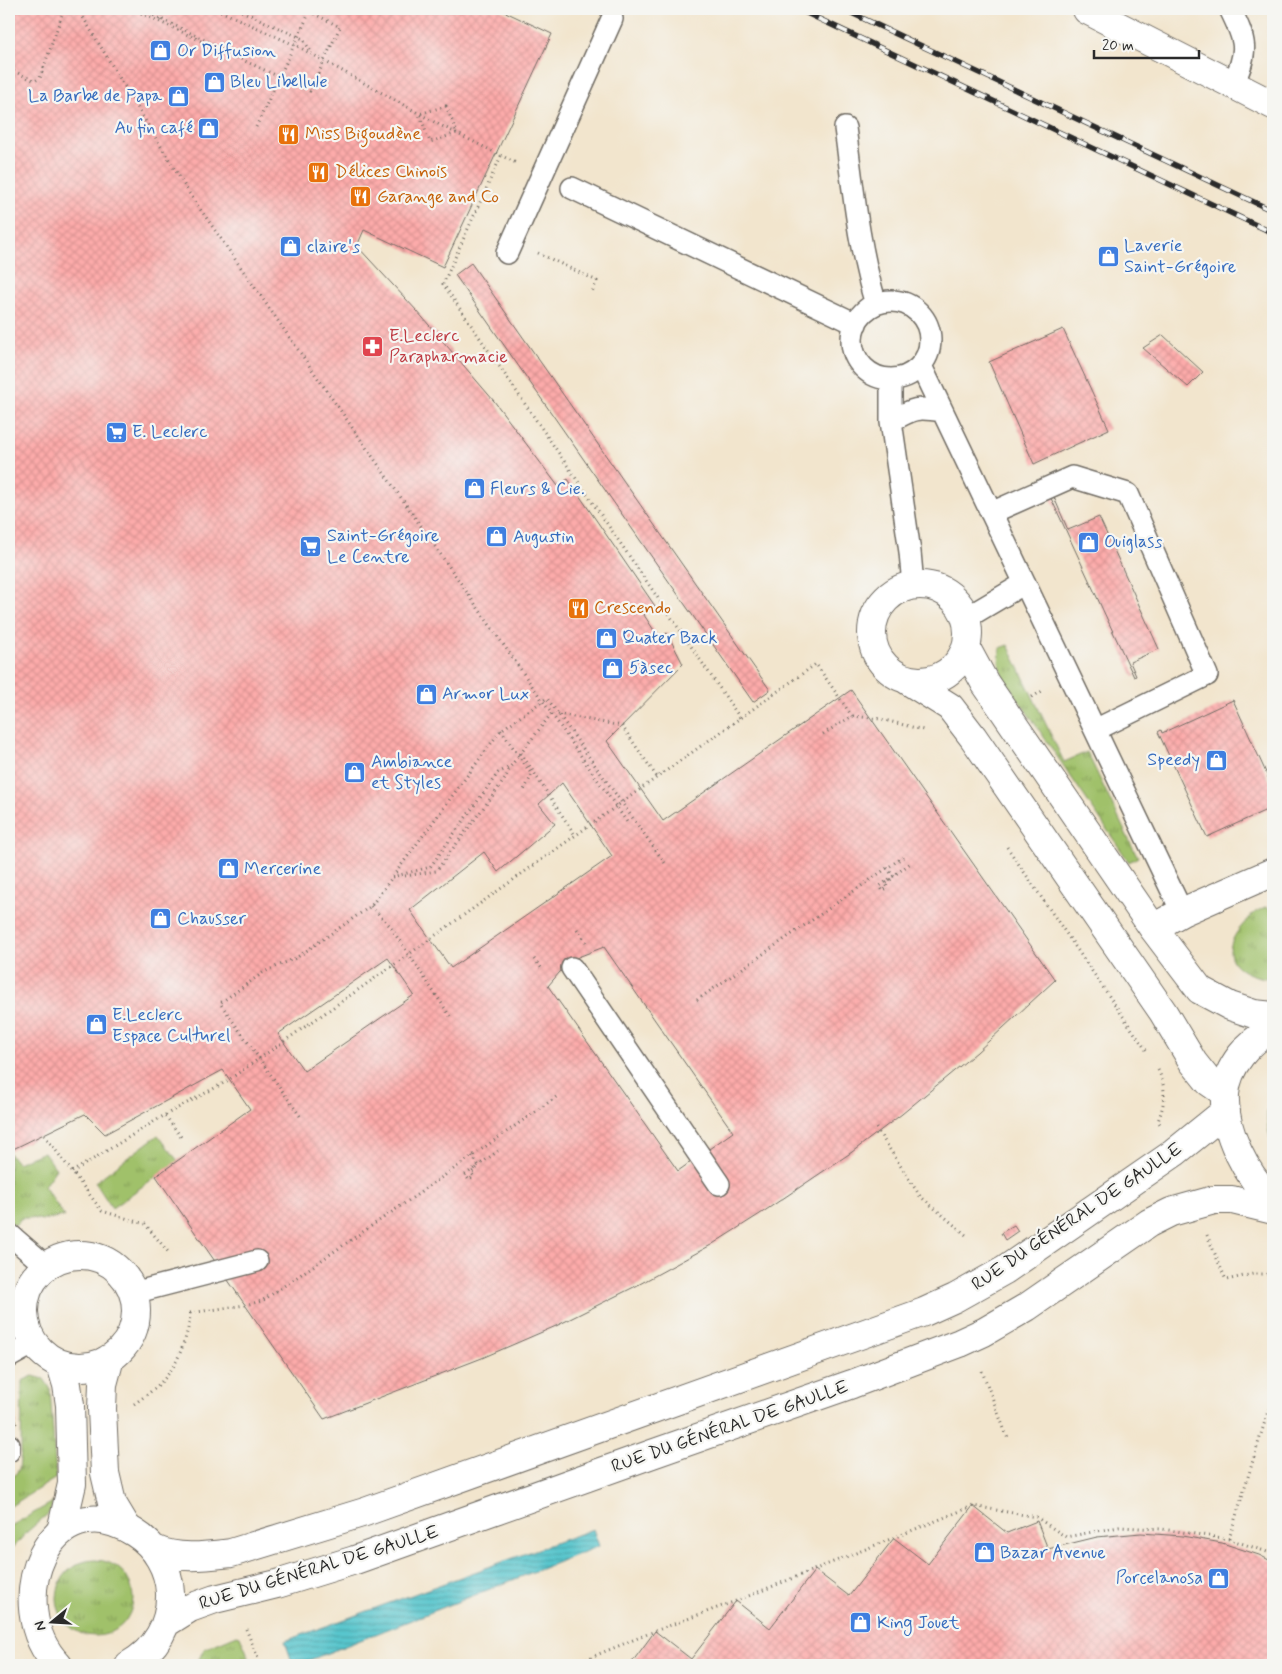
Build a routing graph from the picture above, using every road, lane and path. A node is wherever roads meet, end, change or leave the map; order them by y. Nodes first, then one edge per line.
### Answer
1 (64, 9) edge
2 (78, 9) edge
3 (132, 9) edge
4 (140, 9) edge
5 (164, 9) edge
6 (216, 9) edge
7 (237, 9) edge
8 (305, 9) edge
9 (312, 9) edge
10 (1086, 9) edge
11 (1230, 9) edge
12 (612, 19) dead end
13 (158, 21) junction
14 (313, 55) junction
15 (324, 61) junction
16 (9, 69) edge
17 (280, 75) junction
18 (1233, 84) junction
19 (1273, 105) edge
20 (420, 114) junction
21 (256, 127) dead end
22 (845, 128) dead end
23 (457, 133) junction
24 (501, 156) junction
25 (542, 176) junction
26 (572, 188) dead end
27 (530, 250) dead end
28 (507, 253) dead end
29 (592, 292) dead end
30 (876, 304) junction
31 (856, 324) junction
32 (921, 366) junction
33 (891, 380) junction
34 (942, 411) junction
35 (891, 421) junction
36 (991, 513) junction
37 (1025, 583) junction
38 (913, 585) junction
39 (966, 618) junction
40 (966, 648) junction
41 (907, 680) junction
42 (552, 713) junction
43 (852, 716) junction
44 (740, 718) junction
45 (501, 730) junction
46 (1095, 730) junction
47 (925, 731) dead end
48 (823, 734) dead end
49 (521, 753) junction
50 (510, 767) junction
51 (536, 775) junction
52 (657, 777) junction
53 (616, 806) junction
54 (629, 825) dead end
55 (575, 835) junction
56 (1006, 846) dead end
57 (903, 857) dead end
58 (912, 862) dead end
59 (667, 866) dead end
60 (887, 868) junction
61 (1273, 872) edge
62 (392, 877) junction
63 (371, 906) junction
64 (1182, 912) junction
65 (577, 928) dead end
66 (1153, 928) junction
67 (587, 944) dead end
68 (572, 968) dead end
69 (697, 1000) dead end
70 (450, 1016) dead end
71 (1273, 1016) edge
72 (1273, 1029) edge
73 (1150, 1056) dead end
74 (1154, 1063) dead end
75 (558, 1095) dead end
76 (1226, 1102) junction
77 (165, 1115) junction
78 (300, 1116) dead end
79 (1158, 1121) dead end
80 (876, 1128) dead end
81 (181, 1138) dead end
82 (498, 1151) dead end
83 (472, 1156) junction
84 (72, 1172) dead end
85 (720, 1184) dead end
86 (1273, 1200) edge
87 (1273, 1210) edge
88 (1204, 1229) dead end
89 (9, 1234) edge
90 (966, 1235) dead end
91 (257, 1261) dead end
92 (46, 1266) junction
93 (1273, 1274) edge
94 (132, 1293) junction
95 (16, 1307) edge
96 (190, 1313) dead end
97 (34, 1343) junction
98 (9, 1357) edge
99 (110, 1358) junction
100 (62, 1365) junction
101 (982, 1371) dead end
102 (1273, 1395) edge
103 (1008, 1439) dead end
104 (9, 1445) edge
105 (9, 1451) edge
106 (62, 1527) junction
107 (127, 1528) junction
108 (1229, 1539) junction
109 (154, 1549) junction
110 (1273, 1554) edge
111 (13, 1600) edge
112 (166, 1623) junction
113 (246, 1629) dead end
114 (151, 1656) edge
115 (58, 1665) edge
116 (129, 1665) edge
117 (261, 1665) edge
118 (572, 1665) edge

1 - 16 path
2 - 42 path
3 - 13 path
4 - 17 path
5 - 13 path
6 - 14 path
7 - 14 path
8 - 15 path
9 - 17 path
10 - 18 main road
11 - 18 lane
12 - 25 lane
13 - 15 path
14 - 15 path
15 - 20 path
17 - 21 path
18 - 19 main road
20 - 23 path
20 - 23 path
20 - 23 path
22 - 30 lane
23 - 24 path
24 - 25 path
24 - 44 path
25 - 28 lane
26 - 31 lane
27 - 29 path
30 - 31 lane
30 - 32 lane
31 - 33 lane
32 - 33 lane
32 - 34 lane
33 - 35 lane
34 - 35 lane
34 - 36 lane
35 - 38 lane
36 - 37 lane
36 - 46 lane
37 - 39 lane
37 - 46 lane
38 - 39 main road
38 - 41 main road
39 - 40 main road
40 - 41 main road
40 - 66 main road
41 - 76 main road
42 - 49 path
42 - 52 path
42 - 53 path
43 - 44 path
43 - 47 path
43 - 48 path
44 - 52 path
45 - 51 path
45 - 59 path
45 - 62 path
46 - 64 lane
49 - 50 path
49 - 51 path
50 - 62 path
50 - 62 path
51 - 55 path
52 - 53 path
53 - 54 path
53 - 55 path
55 - 77 path
56 - 73 path
57 - 60 path
58 - 60 path
60 - 69 path
61 - 64 main road
62 - 63 path
63 - 70 path
63 - 78 path
64 - 66 main road
65 - 67 path
66 - 71 main road
68 - 85 lane
72 - 76 main road
74 - 79 path
75 - 83 path
76 - 86 main road
76 - 109 main road, RUE DU GÉNÉRAL DE GAULLE
77 - 81 path
77 - 84 path
80 - 90 path
82 - 83 path
83 - 96 path
87 - 112 main road, RUE DU GÉNÉRAL DE GAULLE
88 - 93 path
89 - 92 lane
91 - 94 lane
92 - 94 main road
92 - 95 main road
94 - 99 main road
95 - 97 main road
97 - 98 lane
97 - 100 main road
99 - 100 main road
99 - 107 main road
100 - 106 main road
101 - 103 path
102 - 108 path
104 - 105 lane
106 - 107 main road, RUE DU GÉNÉRAL DE GAULLE
106 - 111 main road, RUE DU GÉNÉRAL DE GAULLE
107 - 109 main road, RUE DU GÉNÉRAL DE GAULLE
108 - 110 path
108 - 118 path
109 - 112 main road, RUE DU GÉNÉRAL DE GAULLE
111 - 115 main road, RUE DU GÉNÉRAL DE GAULLE
112 - 114 main road, RUE DU GÉNÉRAL DE GAULLE
113 - 117 path
114 - 116 main road, RUE DU GÉNÉRAL DE GAULLE

